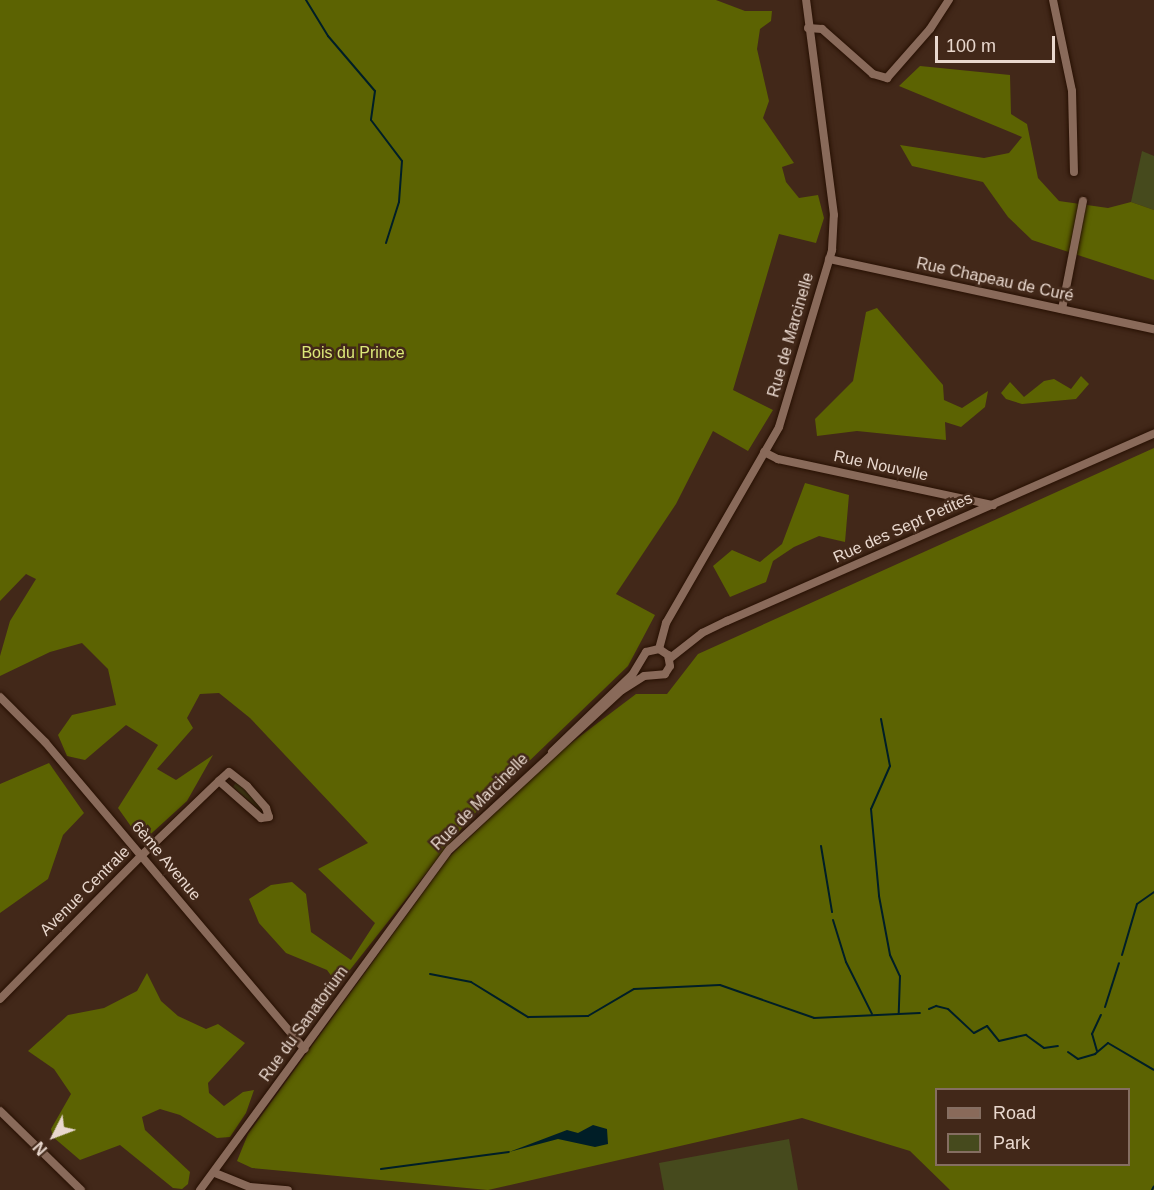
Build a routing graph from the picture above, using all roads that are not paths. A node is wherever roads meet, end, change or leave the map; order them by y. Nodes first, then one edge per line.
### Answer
1 (806, 0) edge
2 (949, 0) edge
3 (1053, 0) edge
4 (808, 28) junction
5 (1074, 172) dead end
6 (1083, 201) dead end
7 (829, 259) junction
8 (1062, 309) junction
9 (1154, 329) edge
10 (1154, 434) edge
11 (764, 452) junction
12 (993, 505) junction
13 (659, 649) junction
14 (669, 658) junction
15 (640, 664) junction
16 (647, 676) junction
17 (0, 697) edge
18 (552, 752) junction
19 (219, 781) junction
20 (142, 855) junction
21 (430, 875) joint
22 (0, 999) edge
23 (304, 1049) junction
24 (0, 1111) edge
25 (215, 1173) junction
26 (81, 1190) edge
27 (200, 1190) edge
28 (288, 1190) edge

1 - 4 street, Rue de Marcinelle
2 - 4 street
3 - 5 street
4 - 7 street, Rue de Marcinelle
6 - 8 street
7 - 8 street, Rue Chapeau de Curé
7 - 11 street, Rue de Marcinelle
8 - 9 street, Rue Chapeau de Curé
10 - 12 street, Rue des Sept Petites
11 - 12 street, Rue Nouvelle
11 - 13 street, Rue de Marcinelle
12 - 14 street, Rue des Sept Petites
13 - 14 street
13 - 15 street, Rue de Marcinelle
14 - 16 street, Rue de Marcinelle
15 - 16 street
15 - 18 street, Rue de Marcinelle
16 - 18 street, Rue de Marcinelle
17 - 20 street, 6ème Avenue
18 - 21 street, Rue de Marcinelle
19 - 19 street
19 - 20 street, Avenue Centrale
20 - 22 street, Avenue Centrale
20 - 23 street, 6ème Avenue
21 - 23 street, Rue du Sanatorium
23 - 25 street, Rue du Sanatorium
24 - 26 street
25 - 27 street, Rue du Sanatorium
25 - 28 street

